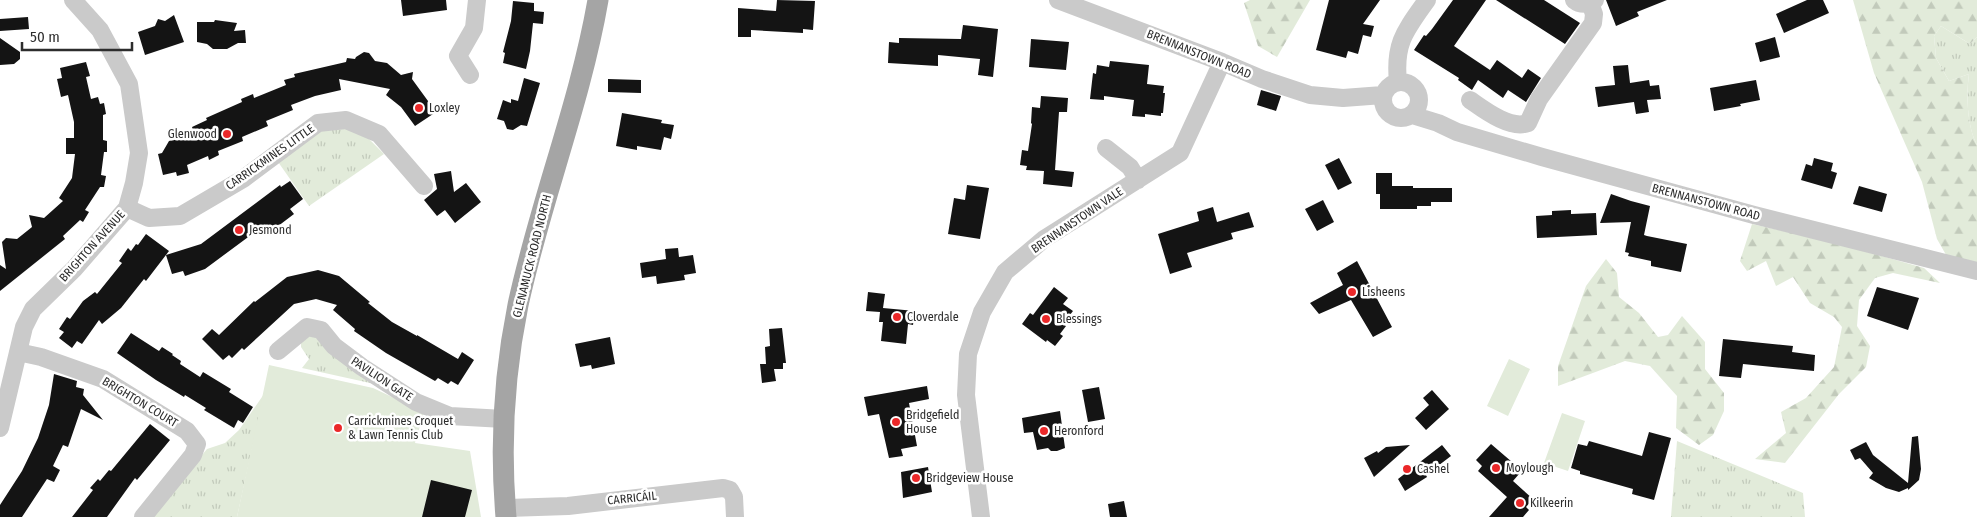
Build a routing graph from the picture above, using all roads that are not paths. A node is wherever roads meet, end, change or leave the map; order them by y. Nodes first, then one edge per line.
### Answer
1 (73, 0) edge
2 (477, 0) edge
3 (598, 0) edge
4 (1058, 0) edge
5 (1427, 0) edge
6 (1586, 1) edge
7 (1093, 6) edge
8 (1222, 62) junction
9 (470, 75) dead end
10 (1398, 82) junction
11 (1384, 102) junction
12 (1415, 108) junction
13 (1479, 108) dead end
14 (1106, 148) dead end
15 (1138, 180) junction
16 (424, 186) dead end
17 (127, 208) junction
18 (1977, 271) edge
19 (278, 351) dead end
20 (18, 352) junction
21 (2, 406) edge
22 (504, 419) junction
23 (0, 428) edge
24 (506, 512) edge
25 (143, 517) edge
26 (735, 517) edge
27 (981, 517) edge

1 - 17 street, BRIGHTON AVENUE
2 - 9 street
3 - 22 main road, GLENAMUCK ROAD NORTH
4 - 7 street, BRENNANSTOWN ROAD
5 - 10 street
6 - 13 street
7 - 8 street, BRENNANSTOWN ROAD
8 - 11 street, BRENNANSTOWN ROAD
8 - 15 street, BRENNANSTOWN VALE
10 - 11 street
10 - 12 street
11 - 12 street, BRENNANSTOWN ROAD
12 - 18 street, BRENNANSTOWN ROAD
14 - 15 street
15 - 27 street, BRENNANSTOWN VALE
16 - 17 street, CARRICKMINES LITTLE
17 - 20 street, BRIGHTON AVENUE
19 - 22 street, PAVILION GATE
20 - 21 street, BRIGHTON AVENUE
20 - 25 street, BRIGHTON COURT
21 - 23 street, BRIGHTON AVENUE
22 - 24 main road, GLENAMUCK ROAD NORTH
24 - 26 street, CARRICÁIL

